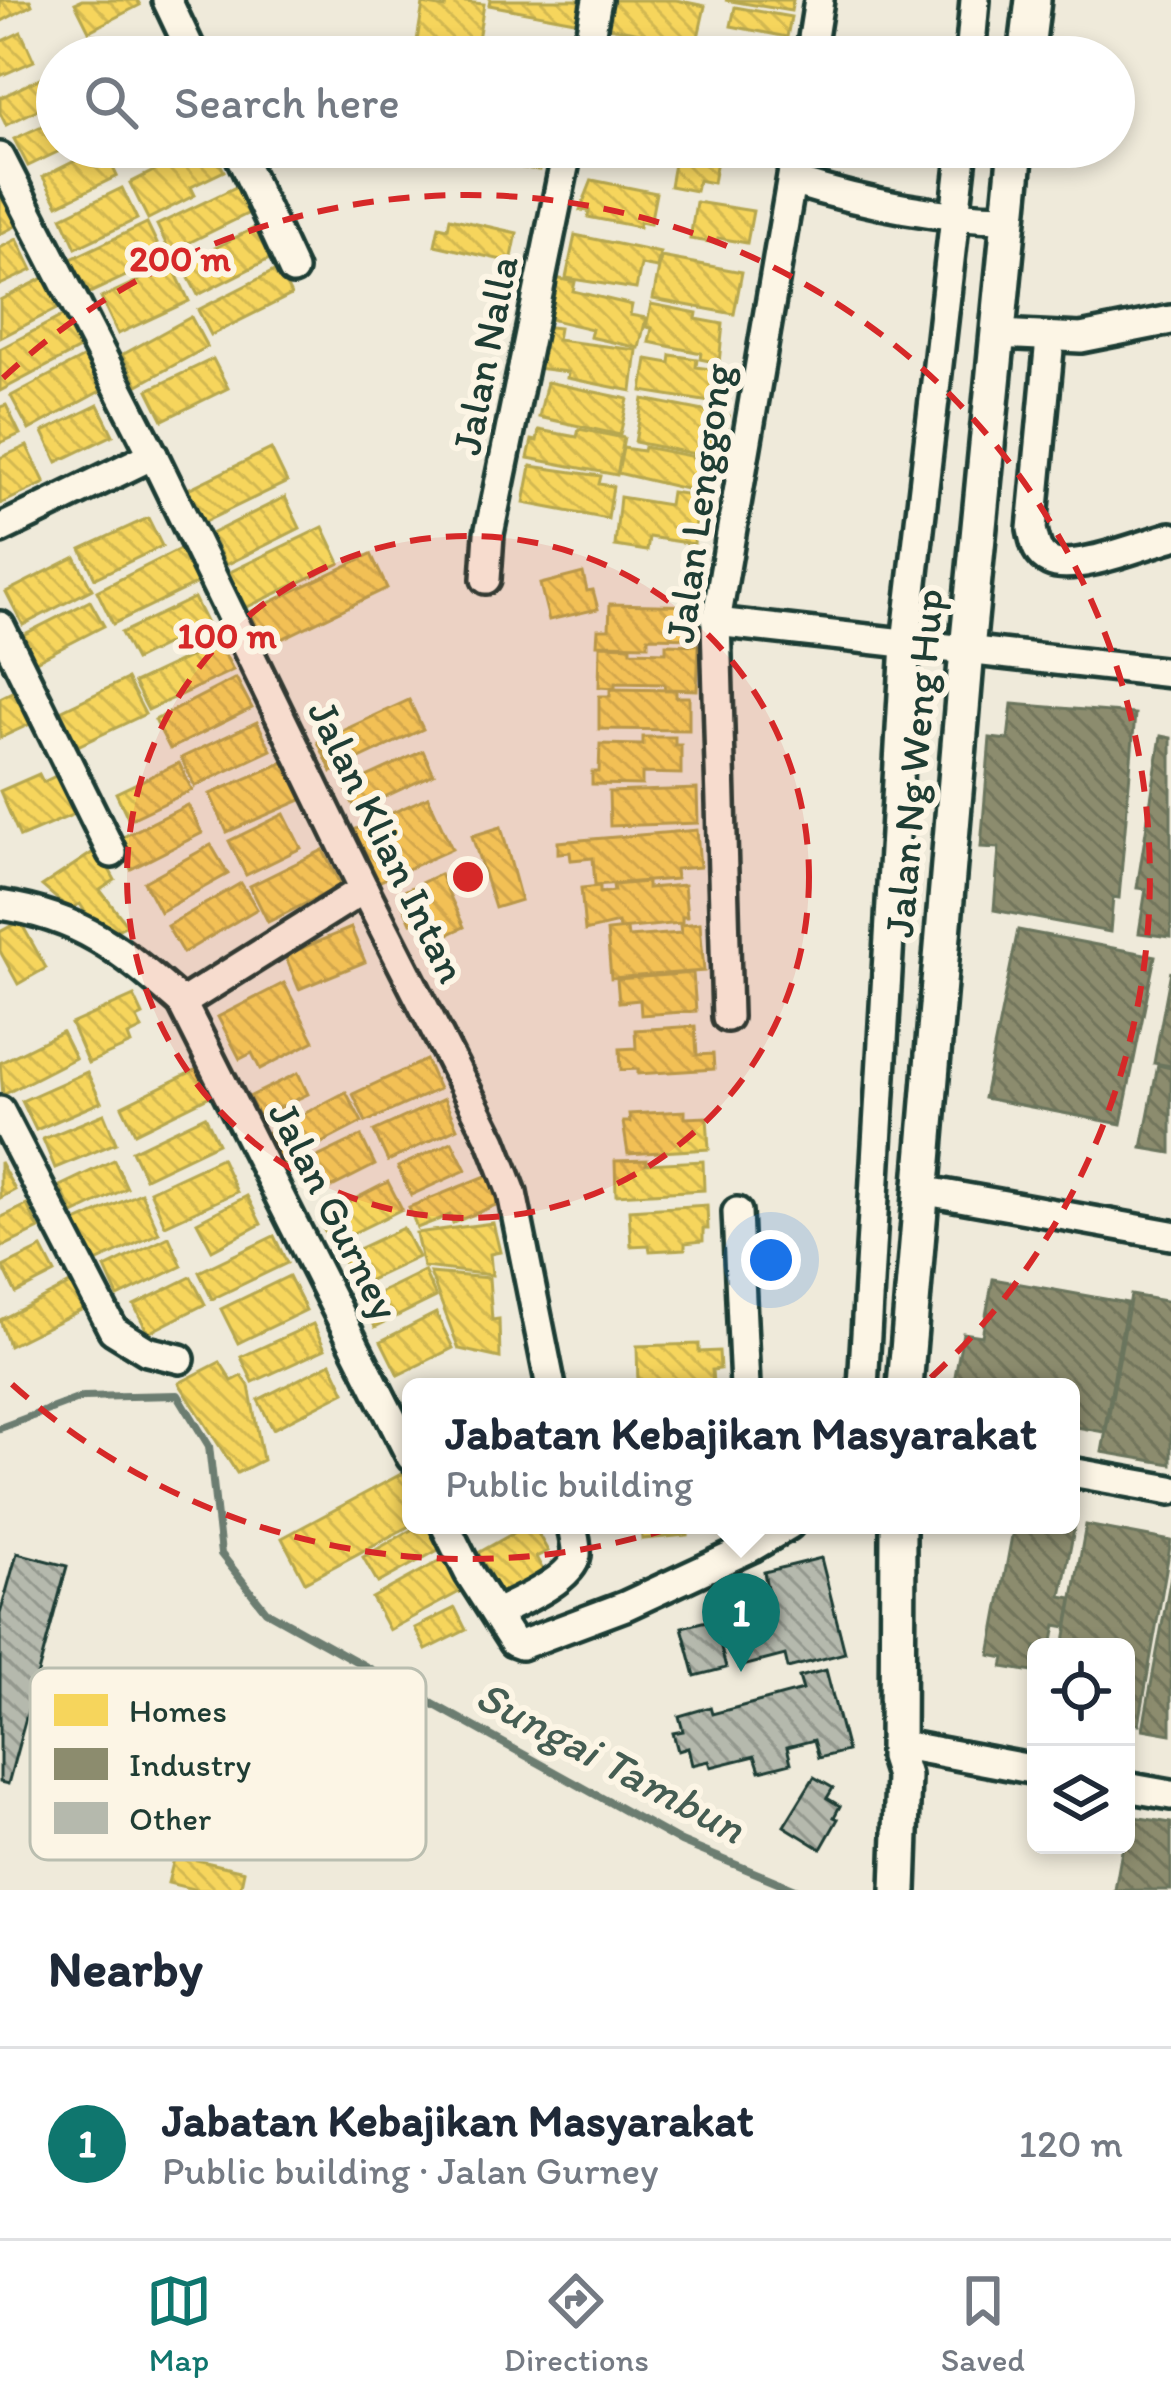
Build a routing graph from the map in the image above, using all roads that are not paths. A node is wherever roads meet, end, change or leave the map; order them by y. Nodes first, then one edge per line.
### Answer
1 (167, 0) edge
2 (597, 0) edge
3 (819, 0) edge
4 (975, 0) edge
5 (1033, 0) edge
6 (184, 36) edge
7 (590, 36) edge
8 (813, 36) edge
9 (972, 36) edge
10 (1029, 36) edge
11 (0, 157) edge
12 (246, 168) edge
13 (564, 168) edge
14 (794, 168) edge
15 (961, 168) edge
16 (1014, 168) edge
17 (792, 182) junction
18 (957, 218) junction
19 (1008, 218) junction
20 (293, 270) dead end
21 (1171, 320) edge
22 (997, 334) junction
23 (1050, 339) junction
24 (153, 455) junction
25 (0, 529) edge
26 (1171, 537) edge
27 (486, 579) dead end
28 (716, 622) junction
29 (0, 626) edge
30 (906, 643) junction
31 (967, 650) junction
32 (1171, 673) edge
33 (112, 853) dead end
34 (364, 889) junction
35 (0, 905) edge
36 (182, 1003) junction
37 (727, 1017) dead end
38 (0, 1111) edge
39 (921, 1190) junction
40 (737, 1212) dead end
41 (1171, 1234) edge
42 (180, 1359) dead end
43 (549, 1378) edge
44 (745, 1378) edge
45 (863, 1378) edge
46 (906, 1378) edge
47 (402, 1439) edge
48 (1080, 1474) edge
49 (1171, 1490) edge
50 (450, 1534) edge
51 (573, 1534) edge
52 (898, 1534) edge
53 (752, 1536) edge
54 (496, 1613) junction
55 (897, 1750) junction
56 (1027, 1769) edge
57 (1135, 1789) edge
58 (1171, 1795) edge
59 (894, 1882) edge

1 - 6 street
2 - 7 street
3 - 8 street
4 - 9 street
5 - 10 main road
11 - 24 street, Jalan Klian Intan
12 - 20 street
13 - 27 street, Jalan Nalla
14 - 17 street, Jalan Lenggong
15 - 18 street
16 - 19 main road, Jalan Ng Weng Hup
17 - 18 street
17 - 28 street, Jalan Lenggong
18 - 19 street
18 - 30 street
19 - 22 main road, Jalan Ng Weng Hup
21 - 23 street
22 - 23 street
22 - 31 main road, Jalan Ng Weng Hup
23 - 26 street
24 - 25 street
24 - 34 street, Jalan Klian Intan
28 - 30 street
28 - 37 street, Jalan Lenggong
29 - 33 street
30 - 31 street
30 - 45 street
31 - 32 street
31 - 39 main road, Jalan Ng Weng Hup
34 - 36 street
34 - 43 street, Jalan Klian Intan
35 - 36 street
36 - 47 street, Jalan Gurney
38 - 42 street
39 - 41 street
39 - 46 main road, Jalan Ng Weng Hup
40 - 44 street
48 - 49 street
50 - 54 street
51 - 54 street
52 - 55 main road
53 - 54 street
55 - 56 street
55 - 59 main road
57 - 58 street

